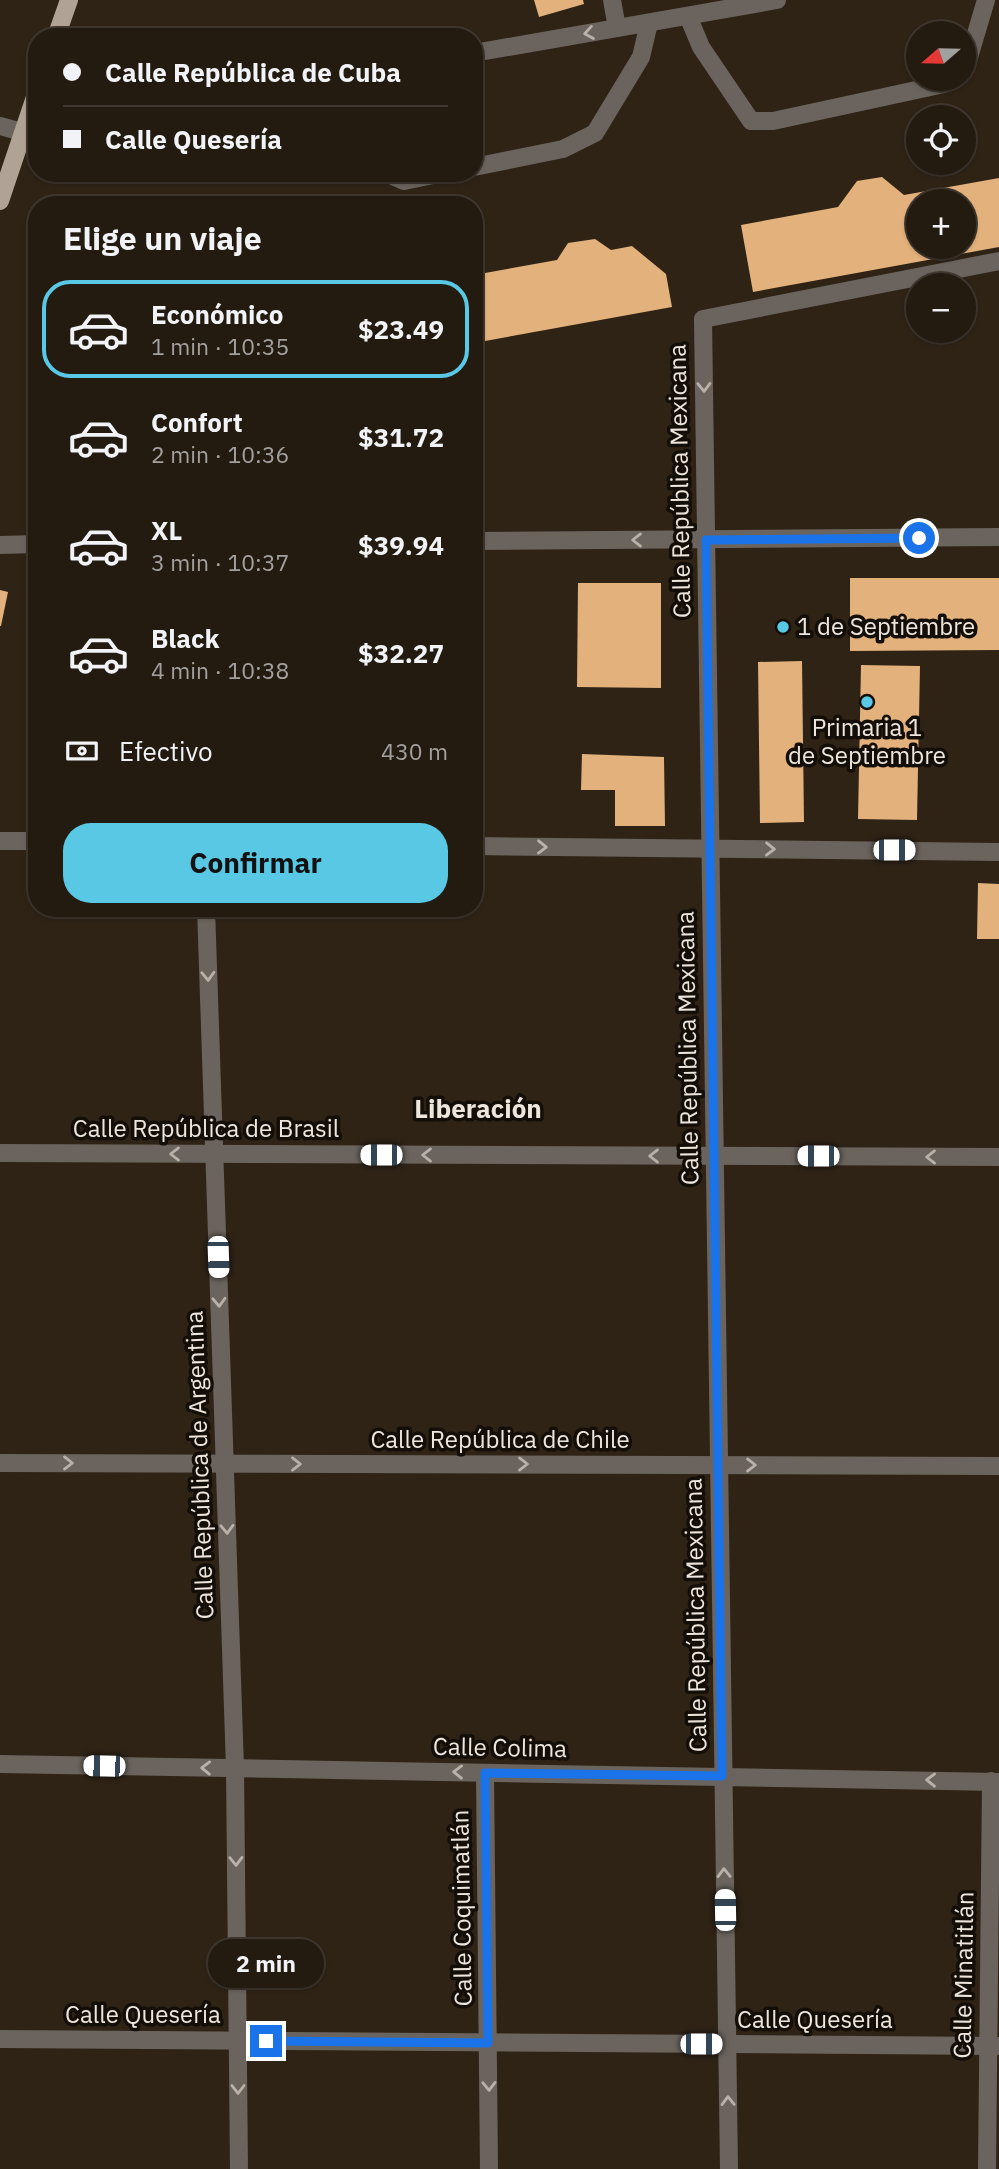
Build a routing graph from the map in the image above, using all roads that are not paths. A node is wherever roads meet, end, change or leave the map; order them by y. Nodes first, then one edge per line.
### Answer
1 (69, 0) edge
2 (612, 0) edge
3 (777, 0) edge
4 (986, 0) edge
5 (688, 16) junction
6 (649, 23) junction
7 (59, 28) edge
8 (617, 28) junction
9 (976, 34) edge
10 (483, 51) edge
11 (912, 91) edge
12 (0, 126) edge
13 (28, 131) edge
14 (28, 133) edge
15 (483, 165) edge
16 (0, 201) edge
17 (999, 261) edge
18 (999, 537) edge
19 (706, 540) junction
20 (483, 541) edge
21 (28, 544) edge
22 (0, 545) edge
23 (0, 841) edge
24 (28, 841) edge
25 (483, 846) edge
26 (709, 848) junction
27 (999, 852) edge
28 (206, 917) edge
29 (0, 1153) edge
30 (214, 1154) junction
31 (714, 1156) junction
32 (999, 1157) edge
33 (0, 1462) edge
34 (225, 1463) junction
35 (718, 1465) junction
36 (999, 1466) edge
37 (0, 1765) edge
38 (235, 1769) junction
39 (485, 1773) junction
40 (722, 1776) junction
41 (995, 1782) edge
42 (0, 2039) edge
43 (238, 2040) junction
44 (488, 2043) junction
45 (727, 2044) junction
46 (994, 2046) edge
47 (239, 2169) edge
48 (489, 2169) edge
49 (729, 2169) edge
50 (987, 2169) edge

1 - 7 main road
2 - 8 street
3 - 5 street
4 - 9 street
5 - 6 street
5 - 11 street
6 - 8 street
6 - 15 street
8 -> 10 street
12 - 13 street
14 - 16 main road
17 -> 19 street, Calle República Mexicana
18 - 19 street
19 -> 20 street
19 - 26 street, Calle República Mexicana
21 - 22 street
23 - 24 street
25 -> 26 street
26 -> 27 street
26 - 31 street, Calle República Mexicana
28 -> 30 street, Calle República de Argentina
30 -> 29 street, Calle República de Brasil
31 -> 30 street, Calle República de Brasil
30 -> 34 street, Calle República de Argentina
32 -> 31 street, Calle República de Brasil
31 - 35 street, Calle República Mexicana
33 -> 34 street, Calle República de Chile
34 -> 35 street, Calle República de Chile
34 -> 38 street, Calle República de Argentina
35 -> 36 street, Calle República de Chile
35 - 40 street, Calle República Mexicana
38 -> 37 street, Calle Colima
39 -> 38 street, Calle Colima
38 -> 43 street, Calle República de Argentina
39 - 40 street, Calle Colima
39 - 44 street, Calle Coquimatlán
41 -> 40 street, Calle Colima
45 -> 40 street, Calle República Mexicana
41 - 46 street, Calle Minatitlán
42 - 43 street, Calle Quesería
43 - 44 street, Calle Quesería
43 -> 47 street, Calle República de Argentina
44 - 45 street, Calle Quesería
44 -> 48 street, Calle Coquimatlán
45 - 46 street, Calle Quesería
49 -> 45 street, Calle República Mexicana
46 - 50 street, Calle Minatitlán

